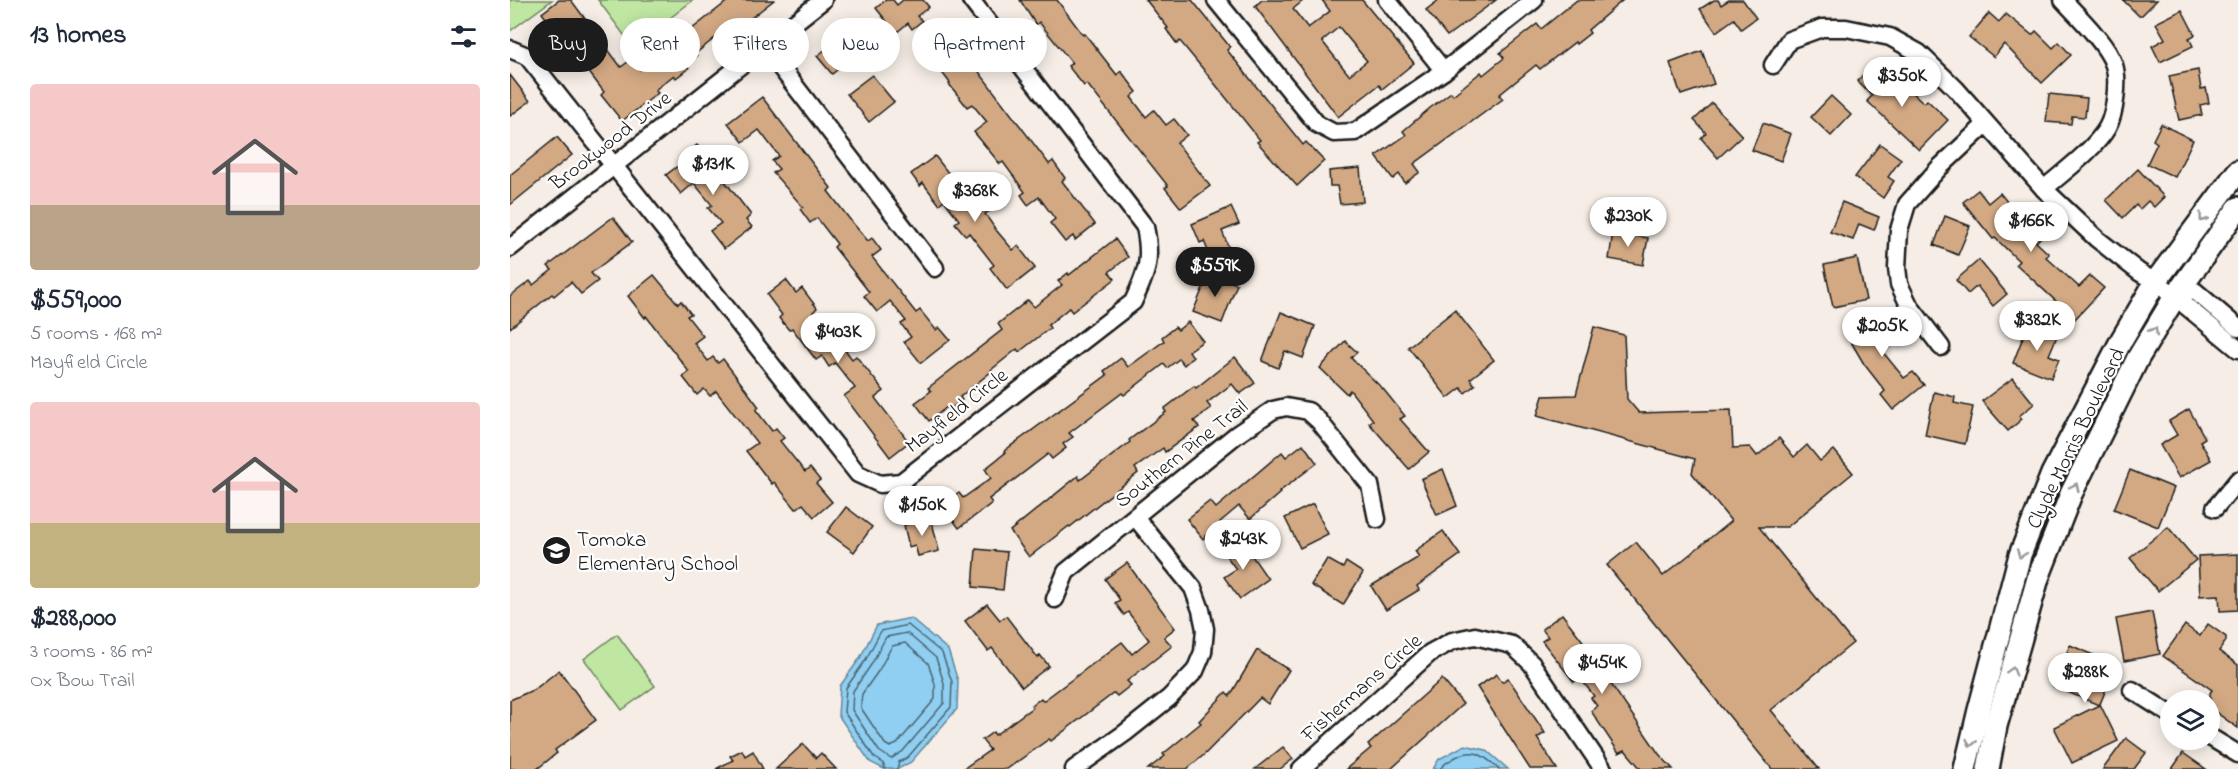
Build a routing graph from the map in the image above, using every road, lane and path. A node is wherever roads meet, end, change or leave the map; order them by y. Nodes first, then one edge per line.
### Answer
1 (823, 0) edge
2 (971, 0) edge
3 (1216, 0) edge
4 (1387, 0) edge
5 (1534, 0) edge
6 (2063, 0) edge
7 (801, 18) edge
8 (510, 49) edge
9 (1773, 65) dead end
10 (1444, 70) junction
11 (733, 72) edge
12 (784, 72) edge
13 (1986, 124) junction
14 (614, 166) junction
15 (2238, 171) edge
16 (2044, 189) junction
17 (2238, 208) edge
18 (510, 248) edge
19 (935, 267) dead end
20 (2156, 281) junction
21 (2176, 295) junction
22 (2238, 328) edge
23 (1941, 347) dead end
24 (2238, 349) edge
25 (2238, 480) edge
26 (2215, 508) dead end
27 (1136, 518) junction
28 (1377, 519) dead end
29 (1055, 599) dead end
30 (2132, 690) dead end
31 (2160, 708) edge
32 (2220, 743) edge
33 (2238, 754) edge
34 (1074, 769) edge
35 (1301, 769) edge
36 (1603, 769) edge
37 (1965, 769) edge
38 (1988, 769) edge

1 - 7 street, Brookwood Drive
2 - 14 street, Mayfield Circle
3 - 10 street
4 - 10 street
5 - 10 street
6 - 16 street
8 - 14 street, Mayfield Circle
9 - 13 street
11 - 14 street, Brookwood Drive
12 - 19 street
13 - 16 street
13 - 23 street
14 - 18 street, Brookwood Drive
15 -> 20 street, Clyde Morris Boulevard
16 - 20 street
17 - 21 street, Clyde Morris Boulevard
20 - 21 street
20 -> 37 street, Clyde Morris Boulevard
21 - 22 street
21 - 24 street
38 -> 21 street, Clyde Morris Boulevard
25 - 26 street
27 - 28 street, Southern Pine Trail
27 - 29 street, Southern Pine Trail
27 - 34 street
30 - 31 street
32 - 33 street
35 - 36 street, Fishermans Circle

